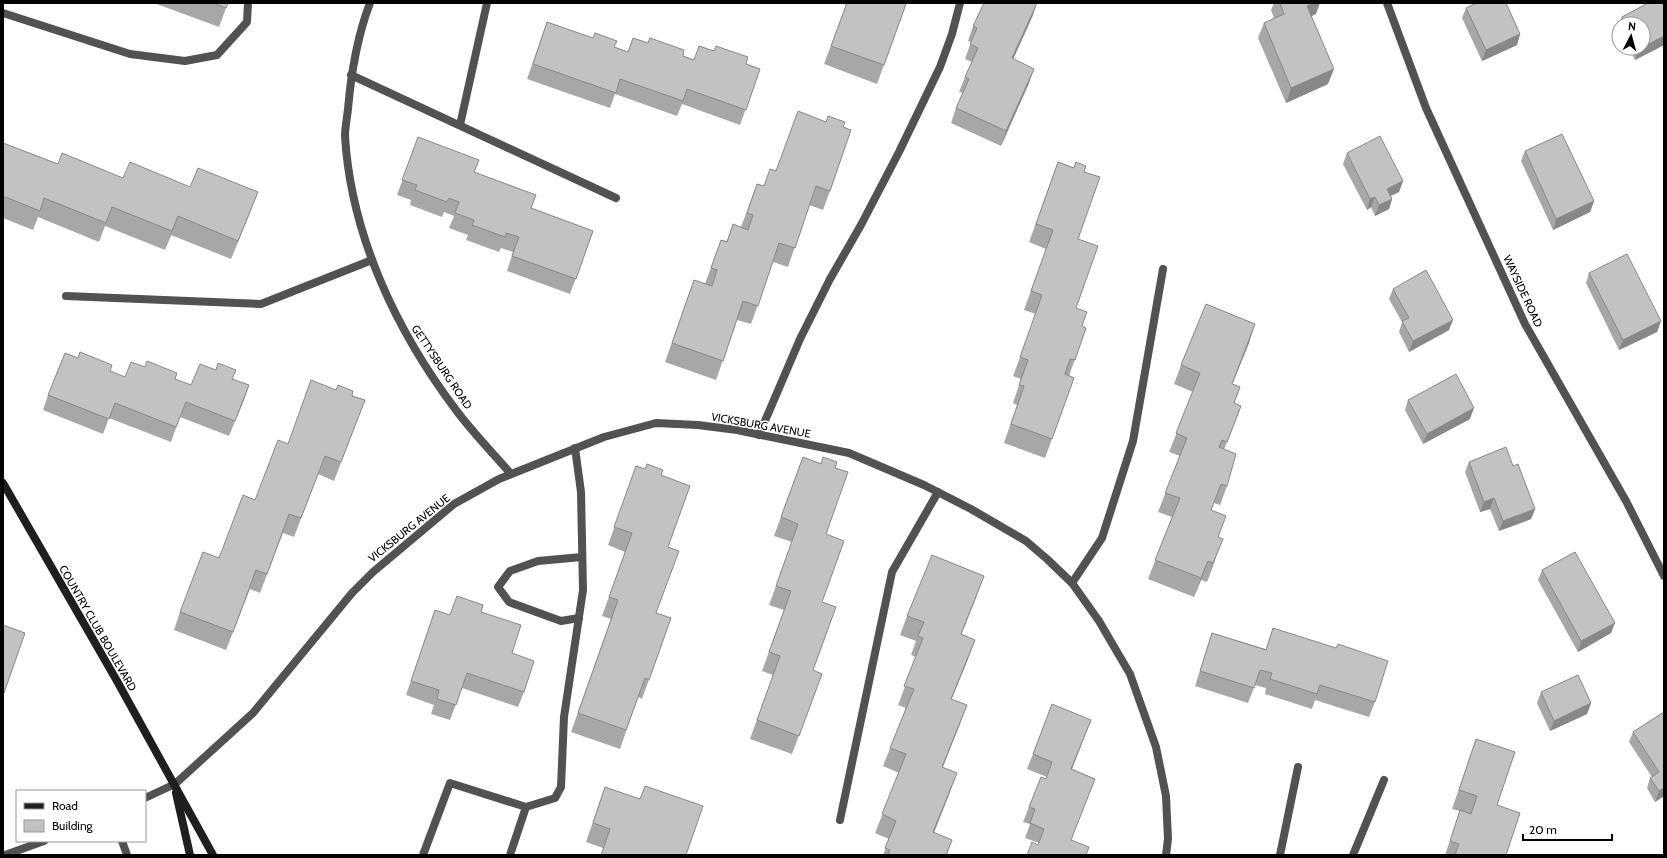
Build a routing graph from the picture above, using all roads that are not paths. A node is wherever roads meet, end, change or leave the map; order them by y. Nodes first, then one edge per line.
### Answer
1 (248, 3) edge
2 (370, 3) edge
3 (487, 3) edge
4 (960, 3) edge
5 (1387, 3) edge
6 (3, 12) edge
7 (351, 74) junction
8 (460, 125) junction
9 (616, 198) dead end
10 (372, 260) junction
11 (1163, 269) dead end
12 (66, 296) dead end
13 (760, 435) junction
14 (575, 448) junction
15 (511, 474) junction
16 (3, 482) edge
17 (938, 492) junction
18 (582, 557) junction
19 (1664, 576) edge
20 (1072, 583) junction
21 (579, 618) junction
22 (1298, 766) dead end
23 (1384, 780) dead end
24 (175, 784) junction
25 (146, 798) edge
26 (526, 807) junction
27 (840, 820) dead end
28 (41, 842) edge
29 (122, 842) edge
30 (5, 855) edge
31 (127, 855) edge
32 (190, 855) edge
33 (213, 855) edge
34 (423, 855) edge
35 (510, 855) edge
36 (1166, 855) edge
37 (1280, 855) edge
38 (1353, 855) edge

1 - 6 street
2 - 7 street, GETTYSBURG ROAD
3 - 8 street
4 - 13 street
5 - 19 street, WAYSIDE ROAD
7 - 8 street
7 - 10 street, GETTYSBURG ROAD
8 - 9 street
10 - 12 street
10 - 15 street, GETTYSBURG ROAD
11 - 20 street
13 - 14 street, VICKSBURG AVENUE
13 - 17 street, VICKSBURG AVENUE
14 - 15 street, VICKSBURG AVENUE
14 - 18 street
15 - 24 street, VICKSBURG AVENUE
16 - 24 street, COUNTRY CLUB BOULEVARD
17 - 20 street, VICKSBURG AVENUE
17 - 27 street
18 - 21 street
18 - 21 street
20 - 36 street, VICKSBURG AVENUE
21 - 26 street
22 - 37 street
23 - 38 street
24 - 25 street, VICKSBURG AVENUE
24 - 32 street, COUNTRY CLUB BOULEVARD
24 - 33 street, COUNTRY CLUB BOULEVARD
26 - 34 street
26 - 35 street
28 - 30 street
29 - 31 street

